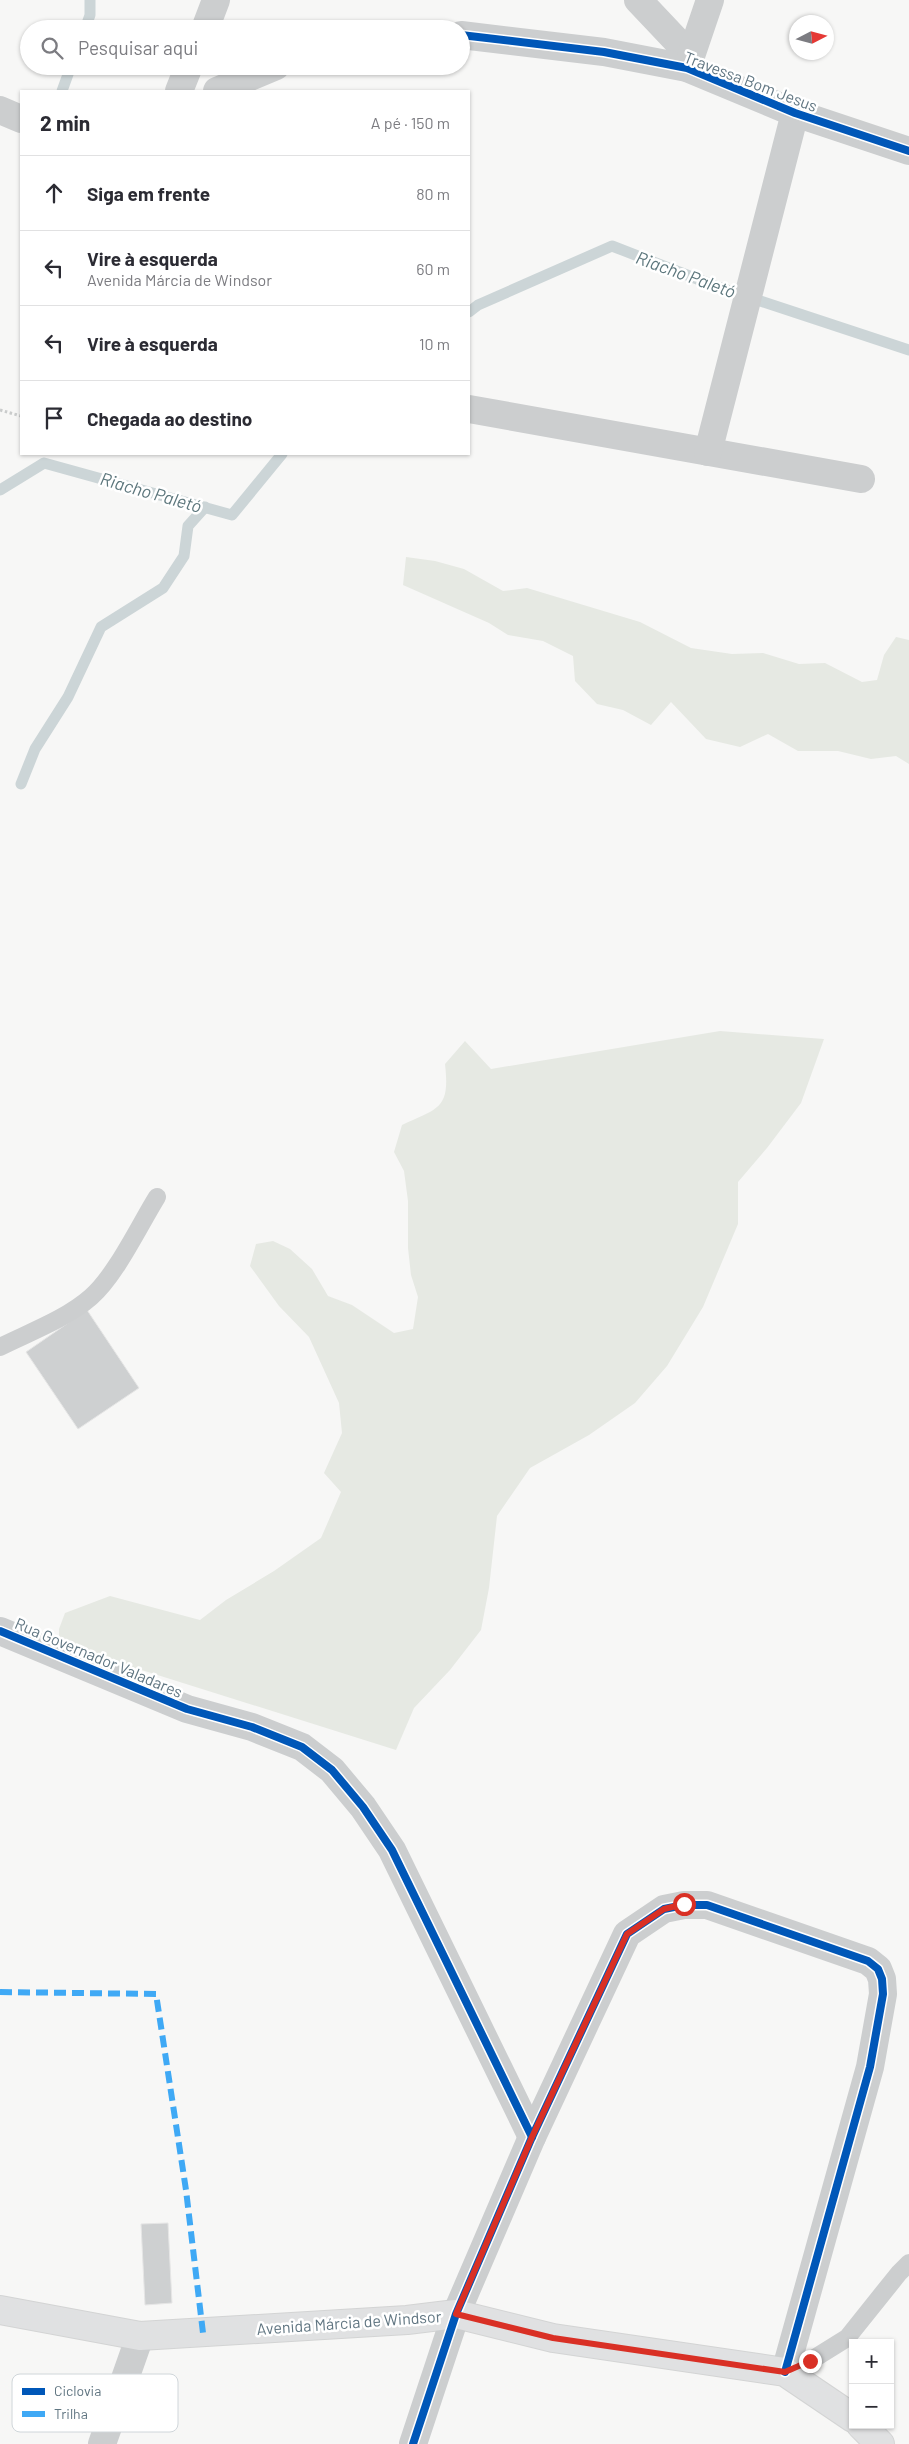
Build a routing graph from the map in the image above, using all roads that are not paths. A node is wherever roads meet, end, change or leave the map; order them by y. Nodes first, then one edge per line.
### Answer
1 (216, 0) edge
2 (638, 0) edge
3 (710, 0) edge
4 (208, 20) edge
5 (470, 36) edge
6 (689, 62) junction
7 (185, 75) edge
8 (254, 75) edge
9 (179, 90) edge
10 (218, 90) edge
11 (0, 110) edge
12 (795, 113) junction
13 (20, 119) edge
14 (909, 151) edge
15 (470, 409) edge
16 (708, 452) junction
17 (860, 479) dead end
18 (157, 1197) dead end
19 (0, 1347) edge
20 (0, 1631) edge
21 (532, 2137) junction
22 (909, 2263) edge
23 (0, 2310) edge
24 (456, 2314) junction
25 (140, 2336) junction
26 (785, 2372) junction
27 (127, 2374) edge
28 (849, 2415) edge
29 (865, 2429) edge
30 (106, 2432) edge
31 (102, 2444) edge
32 (413, 2444) edge
33 (880, 2444) edge

1 - 4 street
2 - 6 street
3 - 6 street
5 - 6 street, Travessa Bom Jesus
6 - 12 street, Travessa Bom Jesus
7 - 9 street
8 - 10 street
11 - 13 street
12 - 14 street, Travessa Bom Jesus
12 - 16 street
15 - 16 street
16 - 17 street
18 - 19 lane
20 - 21 street, Rua Governador Valadares
21 - 24 street
21 - 26 street
22 - 26 lane
23 - 25 street, Avenida Márcia de Windsor
24 - 25 street, Avenida Márcia de Windsor
24 - 26 street, Avenida Márcia de Windsor
24 - 32 street
25 - 27 street
26 - 28 street
29 - 33 street
30 - 31 street

